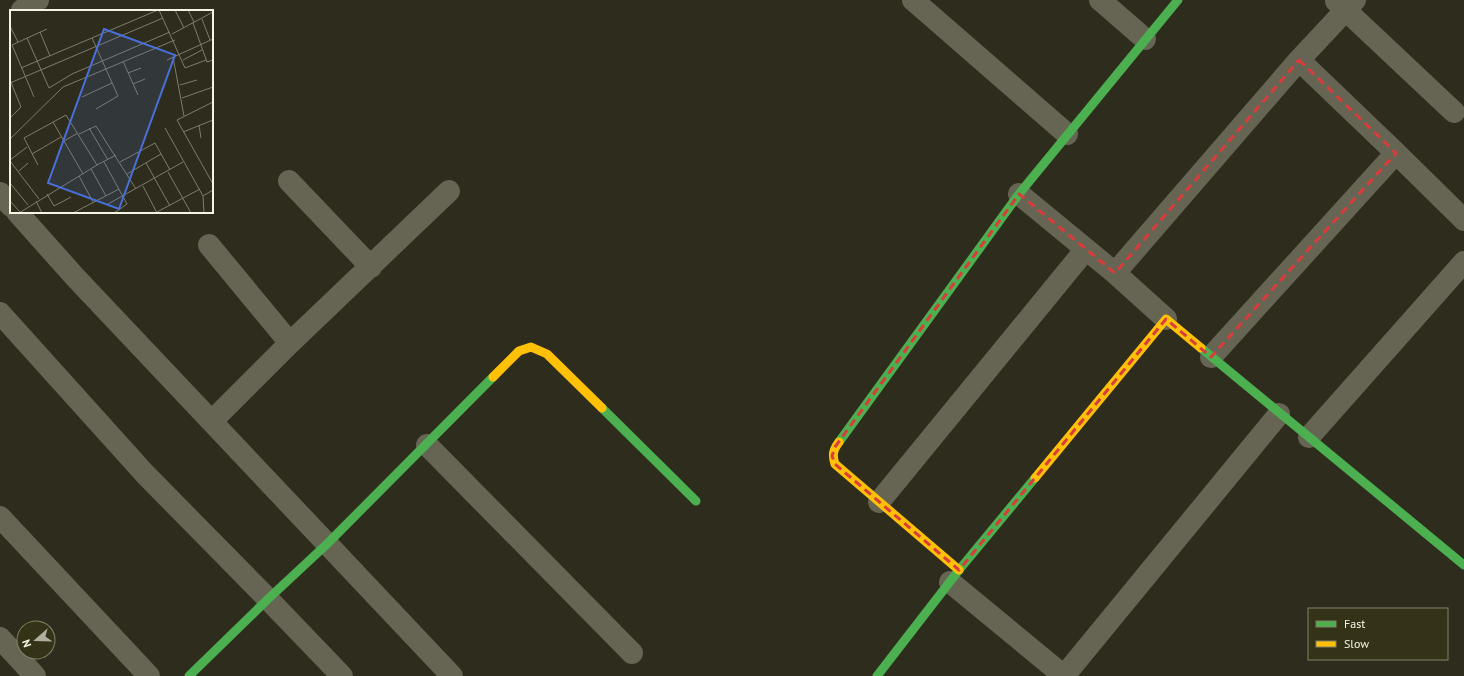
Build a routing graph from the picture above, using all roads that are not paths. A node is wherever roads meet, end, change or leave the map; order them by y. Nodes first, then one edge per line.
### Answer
1 (12, 0) edge
2 (38, 0) edge
3 (913, 0) edge
4 (1100, 0) edge
5 (1178, 0) edge
6 (1345, 3) edge
7 (21, 10) edge
8 (23, 10) edge
9 (1145, 39) junction
10 (1299, 60) junction
11 (1454, 112) dead end
12 (1067, 134) junction
13 (1396, 153) junction
14 (289, 181) dead end
15 (449, 191) dead end
16 (0, 193) edge
17 (1019, 194) junction
18 (10, 205) edge
19 (18, 213) edge
20 (1464, 220) edge
21 (209, 245) dead end
22 (1086, 249) junction
23 (1464, 262) edge
24 (371, 267) junction
25 (1115, 273) junction
26 (0, 313) edge
27 (1166, 318) junction
28 (290, 343) junction
29 (1211, 357) junction
30 (1279, 414) junction
31 (212, 420) junction
32 (1309, 437) junction
33 (427, 445) junction
34 (696, 501) dead end
35 (879, 502) junction
36 (0, 517) edge
37 (327, 544) junction
38 (1464, 565) edge
39 (955, 576) junction
40 (268, 599) junction
41 (0, 638) edge
42 (632, 653) dead end
43 (35, 676) edge
44 (150, 676) edge
45 (189, 676) edge
46 (342, 676) edge
47 (452, 676) edge
48 (877, 676) edge
49 (1064, 676) edge

1 - 7 street
2 - 8 street
3 - 12 street
4 - 9 street
5 - 9 street
6 - 10 street
6 - 11 street
9 - 12 street
10 - 13 street
10 - 25 street
12 - 17 street
13 - 20 street
13 - 29 street
14 - 24 street
15 - 24 street
16 - 18 street
17 - 22 street
17 - 35 street
19 - 31 street
21 - 28 street
22 - 25 street
22 - 35 street
23 - 32 street
24 - 28 street
25 - 27 street
26 - 40 street
27 - 29 street
27 - 39 street
28 - 31 street
29 - 30 street
30 - 32 street
30 - 49 street
31 - 37 street
32 - 38 street
33 - 34 street
33 - 37 street
33 - 42 street
35 - 39 street
36 - 44 street
37 - 40 street
37 - 47 street
39 - 48 street
39 - 49 street
40 - 45 street
40 - 46 street
41 - 43 street

